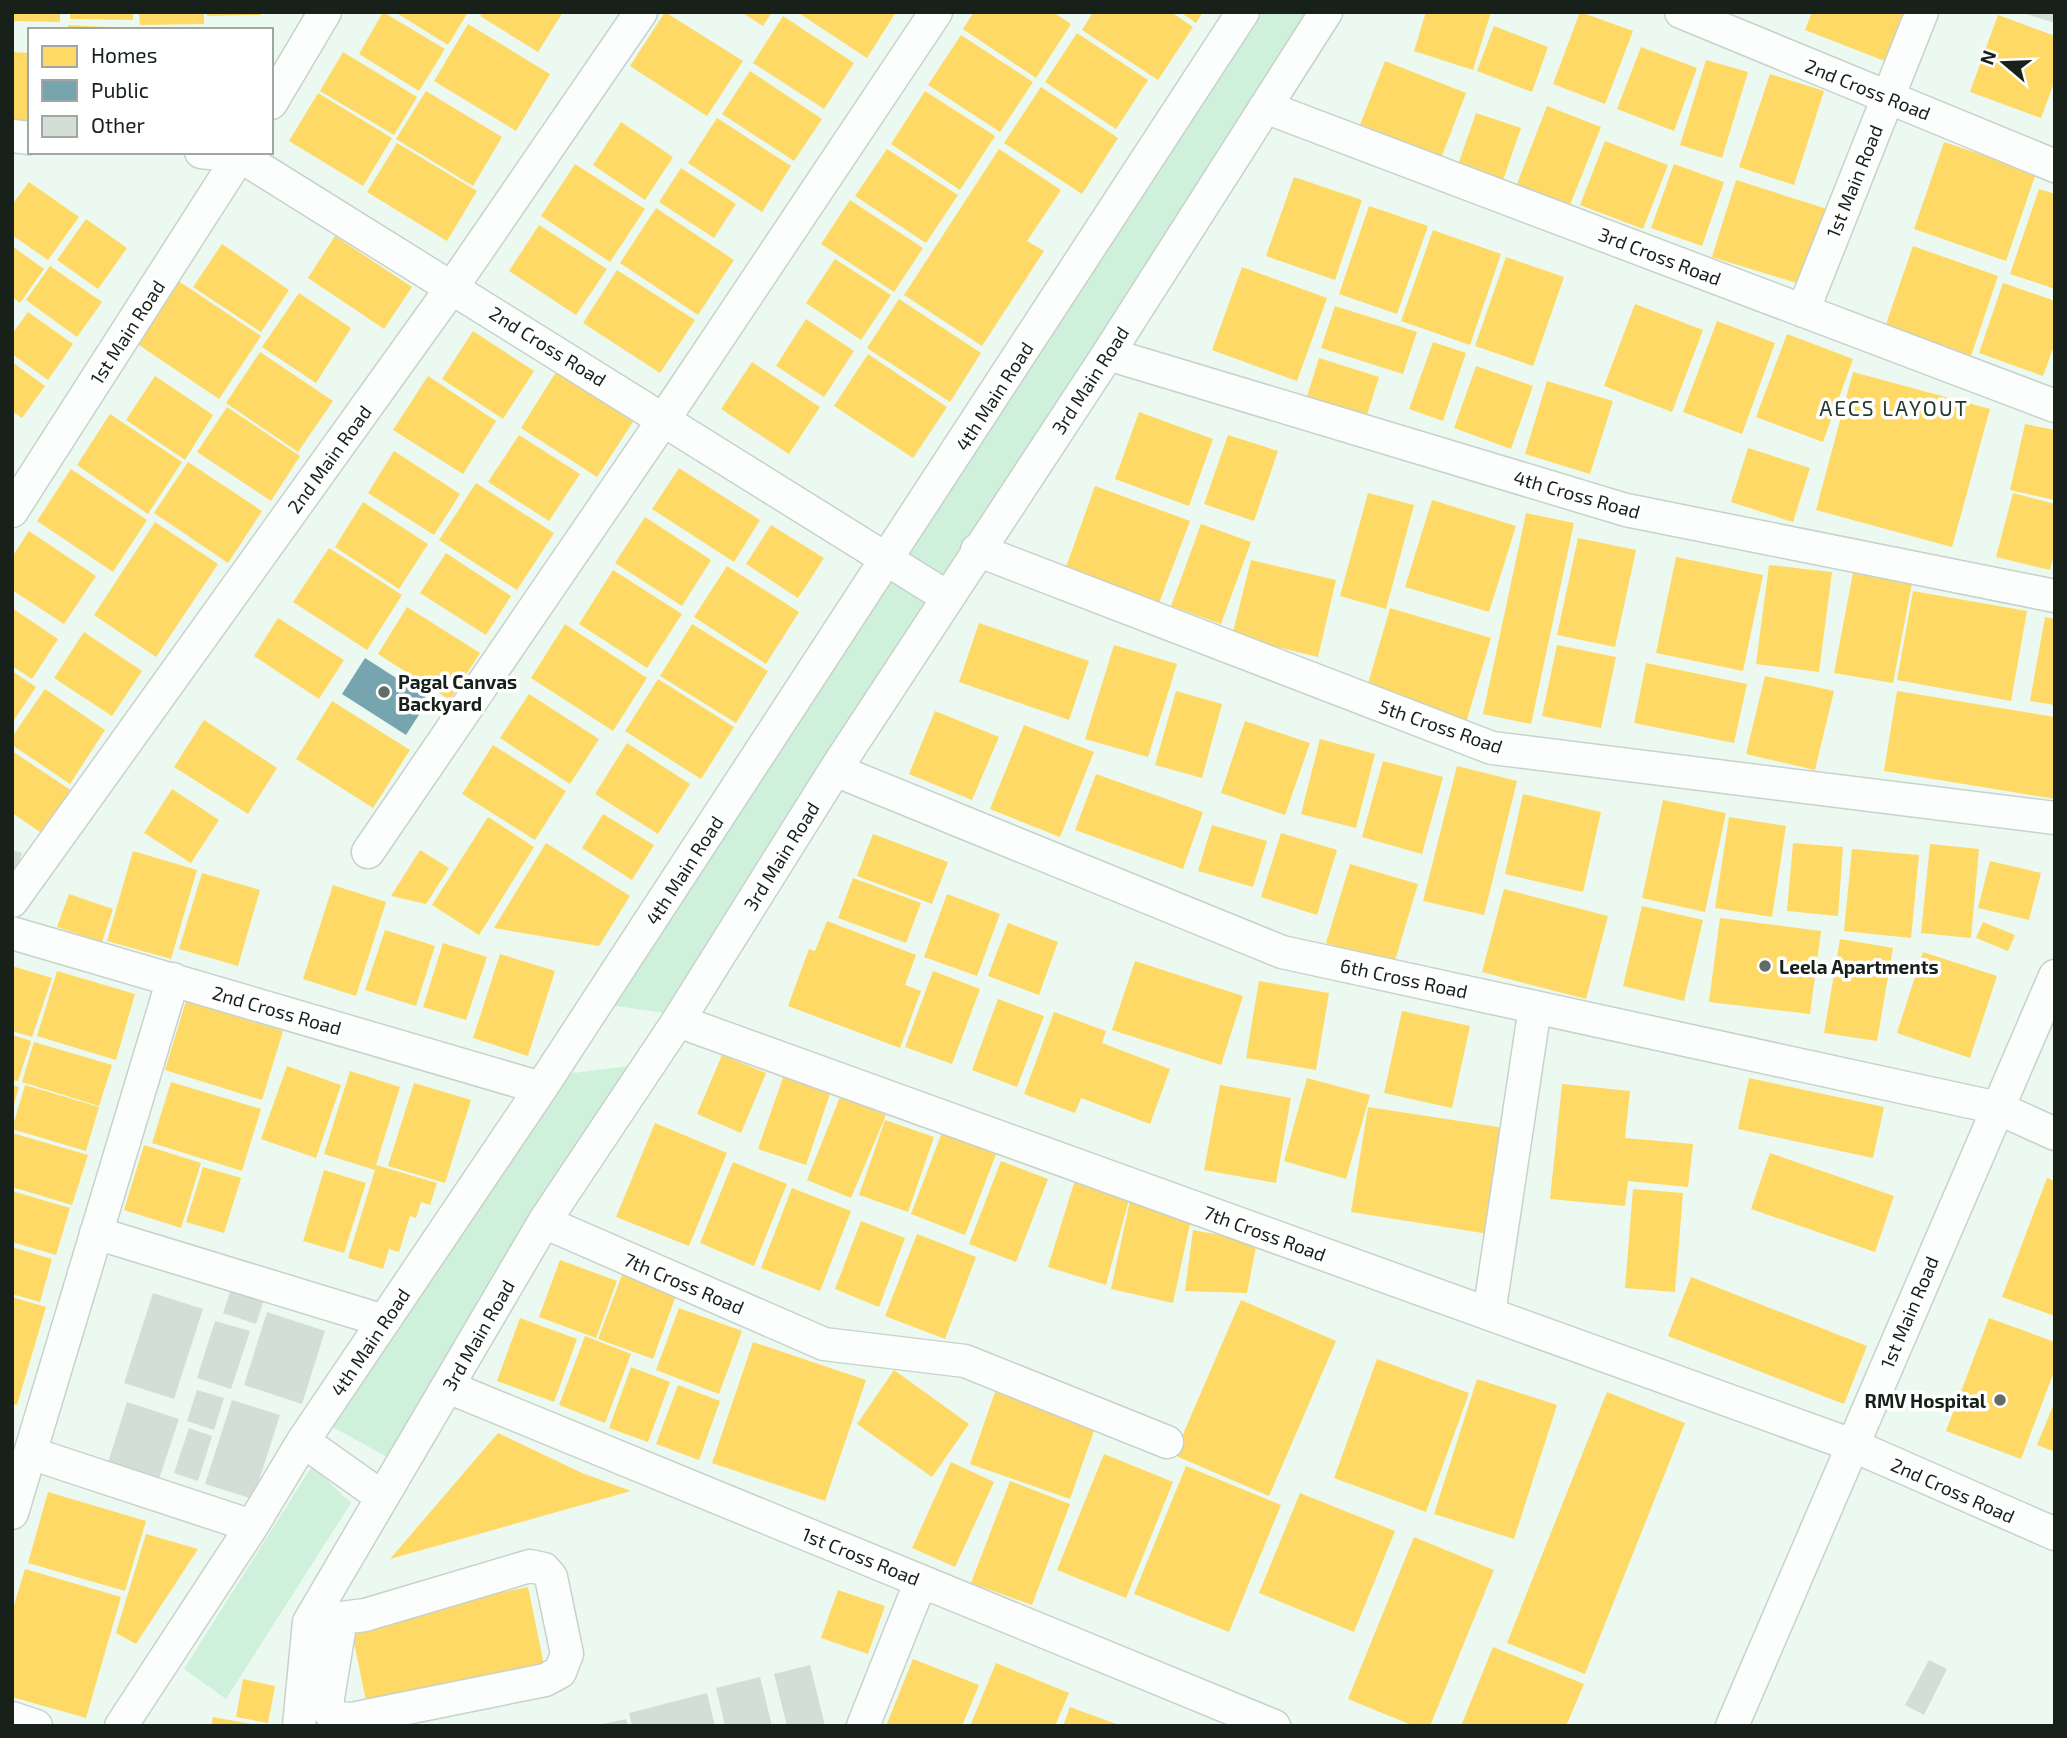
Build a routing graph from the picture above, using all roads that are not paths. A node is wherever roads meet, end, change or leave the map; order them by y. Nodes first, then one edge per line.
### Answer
1 (325, 12) edge
2 (641, 12) edge
3 (936, 12) edge
4 (1243, 12) edge
5 (1326, 12) edge
6 (1681, 12) edge
7 (1922, 12) edge
8 (1737, 23) edge
9 (1887, 97) junction
10 (273, 100) edge
11 (1265, 107) junction
12 (241, 154) edge
13 (2055, 166) edge
14 (453, 286) junction
15 (1803, 311) junction
16 (1108, 354) junction
17 (2055, 406) edge
18 (664, 419) junction
19 (12, 511) edge
20 (977, 550) junction
21 (887, 561) junction
22 (2055, 596) edge
23 (947, 597) junction
24 (835, 770) junction
25 (2055, 818) edge
26 (368, 852) dead end
27 (12, 901) edge
28 (12, 933) edge
29 (2055, 976) edge
30 (173, 979) junction
31 (1535, 1007) junction
32 (678, 1021) junction
33 (541, 1088) junction
34 (1998, 1108) junction
35 (2055, 1134) edge
36 (544, 1222) junction
37 (96, 1233) junction
38 (1489, 1314) junction
39 (384, 1321) junction
40 (448, 1387) junction
41 (303, 1441) junction
42 (1167, 1443) dead end
43 (1852, 1445) junction
44 (30, 1453) junction
45 (382, 1497) junction
46 (12, 1513) edge
47 (252, 1527) junction
48 (2055, 1534) edge
49 (921, 1581) junction
50 (341, 1619) junction
51 (309, 1622) junction
52 (309, 1707) edge
53 (12, 1718) edge
54 (36, 1726) edge
55 (121, 1726) edge
56 (863, 1726) edge
57 (1274, 1726) edge
58 (1732, 1726) edge

1 - 10 street
2 - 14 street, 2nd Main Road
3 - 18 street
4 - 21 street, 4th Main Road
5 - 11 street, 3rd Main Road
6 - 8 street, 2nd Cross Road
7 - 9 street, 1st Main Road
8 - 9 street, 2nd Cross Road
9 - 13 street, 2nd Cross Road
9 - 15 street, 1st Main Road
11 - 15 street, 3rd Cross Road
11 - 16 street, 3rd Main Road
12 - 14 street, 2nd Cross Road
12 - 19 street, 1st Main Road
14 - 18 street, 2nd Cross Road
14 - 27 street, 2nd Main Road
15 - 17 street, 3rd Cross Road
16 - 20 street, 3rd Main Road
16 - 22 street, 4th Cross Road
18 - 21 street, 2nd Cross Road
18 - 26 street
20 - 23 street, 3rd Main Road
20 - 25 street, 5th Cross Road
21 - 23 street, 2nd Cross Road
21 - 33 street, 4th Main Road
23 - 24 street, 3rd Main Road
24 - 31 street, 6th Cross Road
24 - 32 street, 3rd Main Road
28 - 30 street, 2nd Cross Road
29 - 34 street, 1st Main Road
30 - 33 street, 2nd Cross Road
30 - 37 street
31 - 34 street, 6th Cross Road
31 - 38 street
32 - 36 street, 3rd Main Road
32 - 38 street, 7th Cross Road
33 - 39 street, 4th Main Road
34 - 35 street
34 - 43 street, 1st Main Road
36 - 40 street, 3rd Main Road
36 - 42 street, 7th Cross Road
37 - 39 street
37 - 44 street
38 - 43 street, 7th Cross Road
39 - 41 street, 4th Main Road
40 - 45 street, 3rd Main Road
40 - 49 street, 1st Cross Road
41 - 45 street
41 - 47 street, 4th Main Road
43 - 48 street, 2nd Cross Road
43 - 58 street, 1st Main Road
44 - 46 street
44 - 47 street
45 - 51 street, 3rd Main Road
47 - 55 street, 4th Main Road
49 - 56 street
49 - 57 street, 1st Cross Road
50 - 51 street
50 - 52 street
50 - 52 street
51 - 52 street, 3rd Main Road
53 - 54 street

